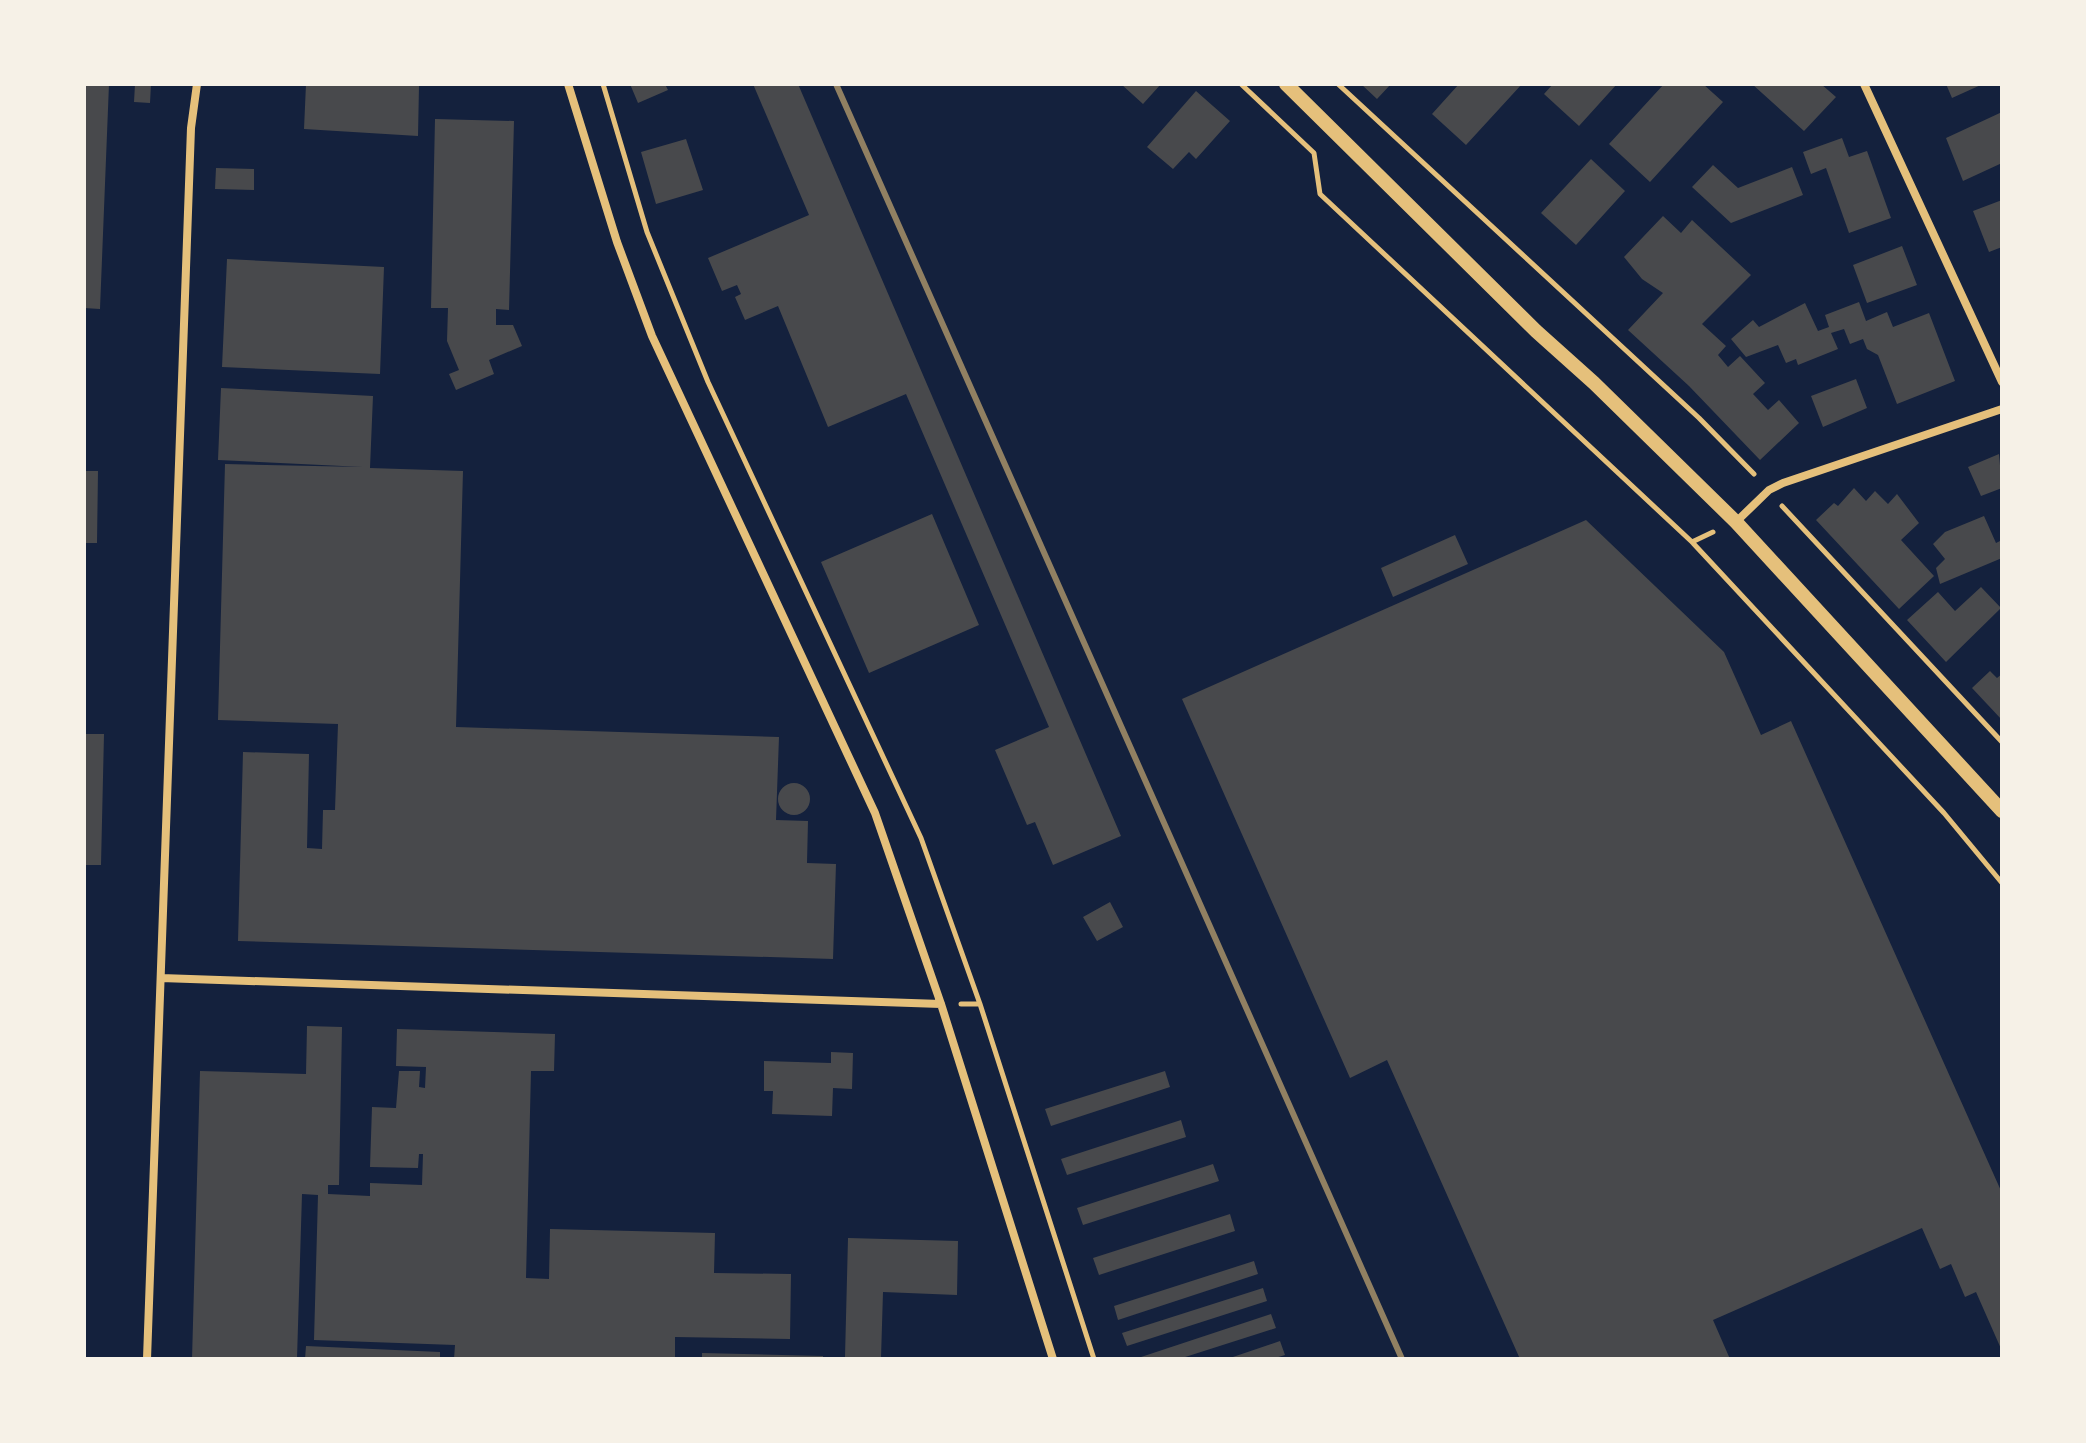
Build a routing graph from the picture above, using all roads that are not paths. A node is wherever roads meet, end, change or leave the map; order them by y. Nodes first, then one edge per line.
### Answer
1 (197, 84) edge
2 (568, 84) edge
3 (1286, 84) edge
4 (1864, 84) edge
5 (2002, 382) edge
6 (2002, 409) edge
7 (1736, 522) junction
8 (2002, 811) edge
9 (161, 978) junction
10 (941, 1004) junction
11 (147, 1359) edge
12 (1053, 1359) edge

1 - 9 street
2 - 10 street
3 - 7 street
4 - 5 street
6 - 7 street
7 - 8 street
9 - 10 street
9 - 11 street
10 - 12 street

